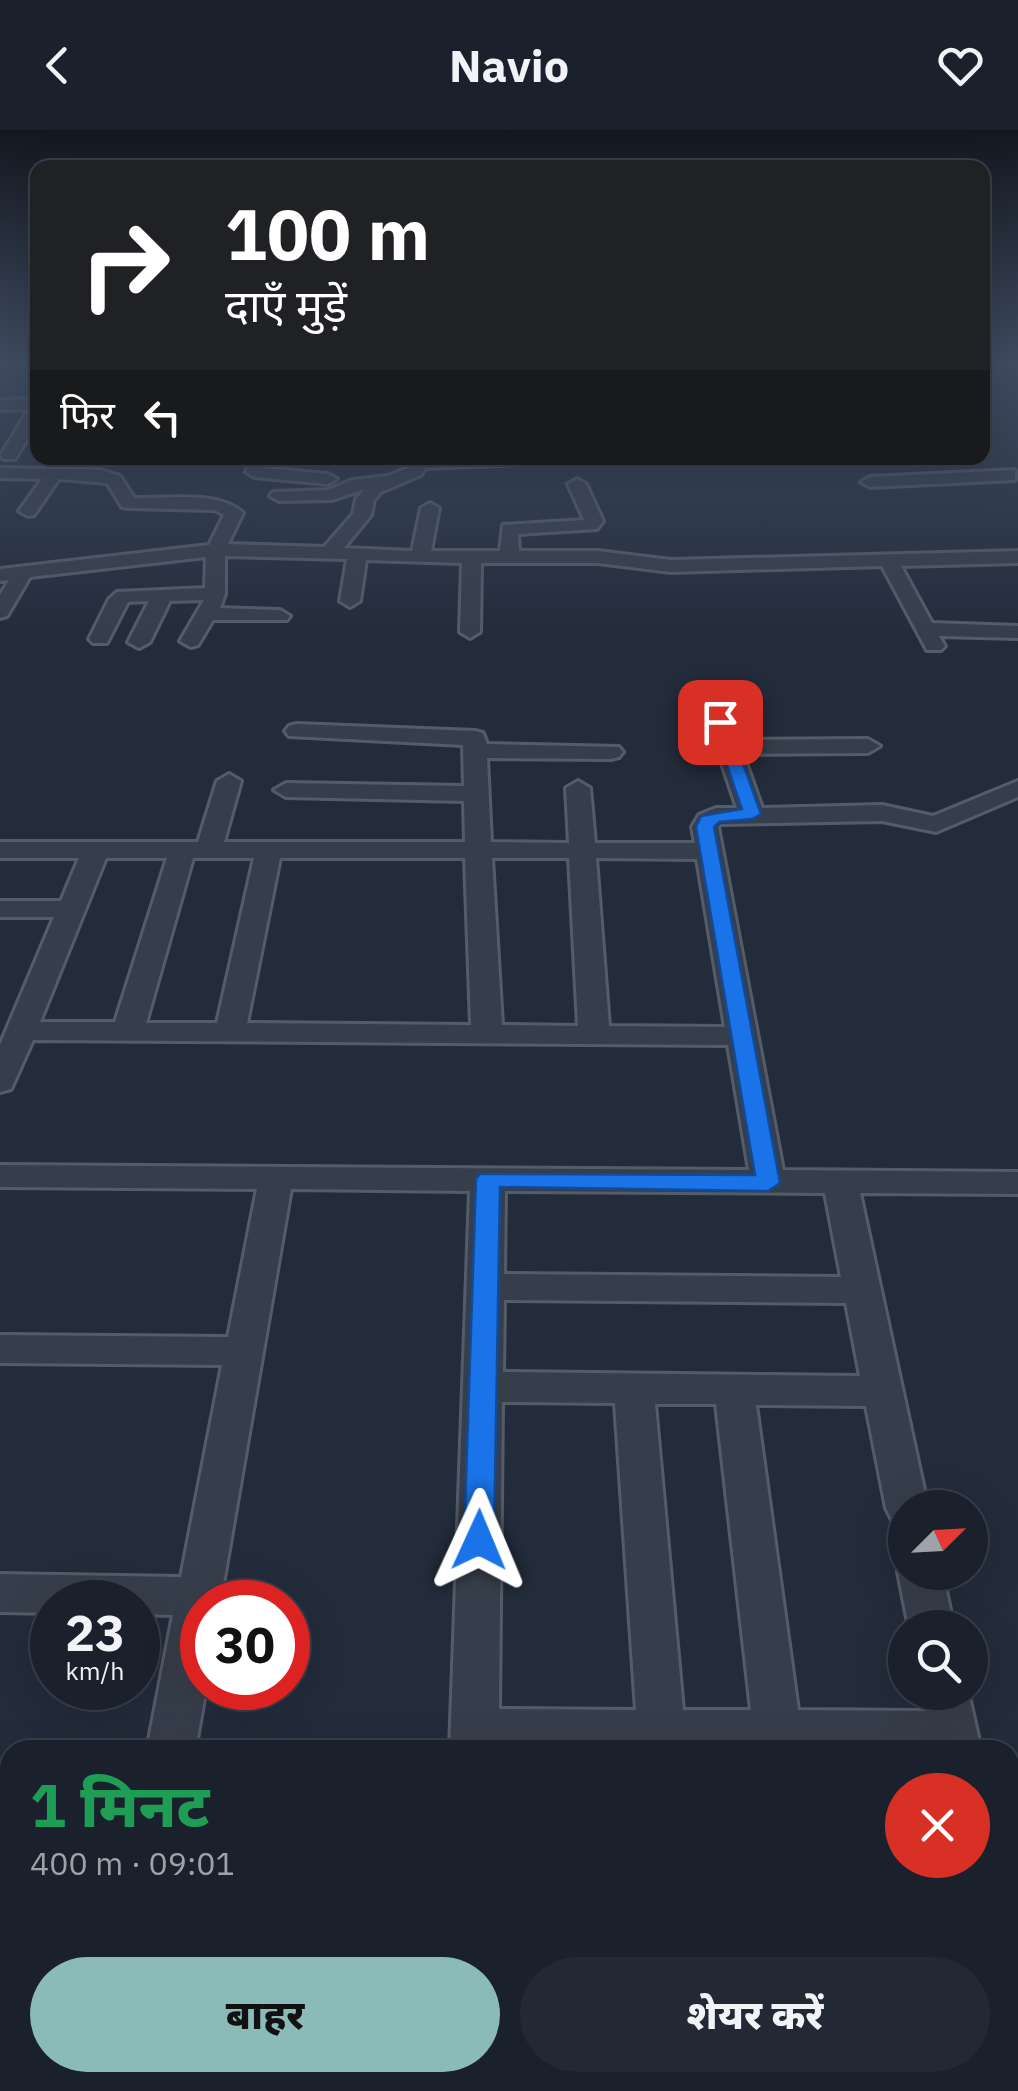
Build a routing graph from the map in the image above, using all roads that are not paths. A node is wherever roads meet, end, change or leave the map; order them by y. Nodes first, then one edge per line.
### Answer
1 (30, 454) edge
2 (5, 455) edge
3 (990, 462) edge
4 (115, 465) edge
5 (256, 465) edge
6 (419, 465) edge
7 (54, 472) junction
8 (0, 473) edge
9 (1017, 475) edge
10 (391, 480) junction
11 (870, 482) dead end
12 (117, 483) junction
13 (576, 484) dead end
14 (352, 485) junction
15 (216, 486) dead end
16 (430, 508) dead end
17 (28, 511) dead end
18 (281, 520) dead end
19 (216, 550) junction
20 (330, 550) junction
21 (358, 553) junction
22 (510, 556) junction
23 (420, 557) junction
24 (472, 557) junction
25 (1018, 557) edge
26 (886, 558) junction
27 (22, 574) junction
28 (0, 575) edge
29 (163, 594) junction
30 (350, 601) dead end
31 (211, 604) junction
32 (0, 612) edge
33 (280, 616) dead end
34 (470, 632) dead end
35 (1018, 632) edge
36 (100, 639) dead end
37 (190, 640) dead end
38 (138, 642) dead end
39 (720, 722) dead end
40 (298, 731) dead end
41 (868, 746) dead end
42 (729, 748) junction
43 (478, 752) junction
44 (612, 752) dead end
45 (229, 781) dead end
46 (578, 788) dead end
47 (1018, 788) edge
48 (286, 790) dead end
49 (478, 794) junction
50 (752, 814) junction
51 (269, 848) junction
52 (96, 849) junction
53 (196, 849) junction
54 (0, 850) edge
55 (478, 850) junction
56 (583, 851) junction
57 (709, 851) junction
58 (0, 909) edge
59 (73, 909) junction
60 (22, 1031) junction
61 (128, 1032) junction
62 (230, 1032) junction
63 (487, 1032) junction
64 (594, 1033) junction
65 (742, 1036) junction
66 (0, 1082) edge
67 (0, 1176) edge
68 (276, 1178) junction
69 (488, 1179) junction
70 (840, 1182) junction
71 (768, 1183) junction
72 (1018, 1183) edge
73 (485, 1287) junction
74 (862, 1290) junction
75 (0, 1349) edge
76 (245, 1352) junction
77 (483, 1387) junction
78 (634, 1388) junction
79 (734, 1389) junction
80 (883, 1391) junction
81 (903, 1490) edge
82 (202, 1580) edge
83 (0, 1593) edge
84 (180, 1596) edge
85 (180, 1700) edge
86 (952, 1725) edge
87 (661, 1732) junction
88 (776, 1732) junction
89 (173, 1740) edge
90 (474, 1740) edge

1 - 2 street
3 - 9 street
4 - 12 street
5 - 14 street
6 - 10 street
7 - 8 street
7 - 12 street
7 - 17 street
9 - 11 street
10 - 14 street
10 - 20 street
12 - 15 street
12 - 19 street
13 - 22 street
14 - 18 street
16 - 23 street
19 - 20 street
19 - 27 street
19 - 31 street
20 - 21 street
21 - 23 street
21 - 30 street
22 - 24 street
22 - 26 street
23 - 24 street
24 - 34 street
25 - 26 street
26 - 35 street
27 - 28 street
27 - 32 street
29 - 31 street
29 - 36 street
29 - 38 street
31 - 33 street
31 - 37 street
39 - 42 street
40 - 43 street
41 - 42 street
42 - 50 street
43 - 44 street
43 - 49 street
45 - 53 street
46 - 56 street
47 - 50 street
48 - 49 street
49 - 55 street
50 - 57 street
51 - 53 street
51 - 55 street
51 - 62 street
52 - 53 street
52 - 54 street
52 - 59 street
53 - 61 street
55 - 56 street
55 - 63 street
56 - 57 street
56 - 64 street
57 - 65 street
58 - 59 street
59 - 60 street
60 - 61 street
60 - 66 street
61 - 62 street
62 - 63 street
63 - 64 street
64 - 65 street
65 - 71 street
67 - 68 street
68 - 69 street
68 - 76 street
69 - 71 street
69 - 73 street
70 - 71 street
70 - 72 street
70 - 74 street
73 - 74 street
73 - 77 street
74 - 80 street
75 - 76 street
76 - 82 street
77 - 78 street
77 - 90 street
78 - 79 street
78 - 87 street
79 - 80 street
79 - 88 street
80 - 81 street
83 - 84 street
85 - 89 street
86 - 88 street
87 - 88 street
87 - 90 street

